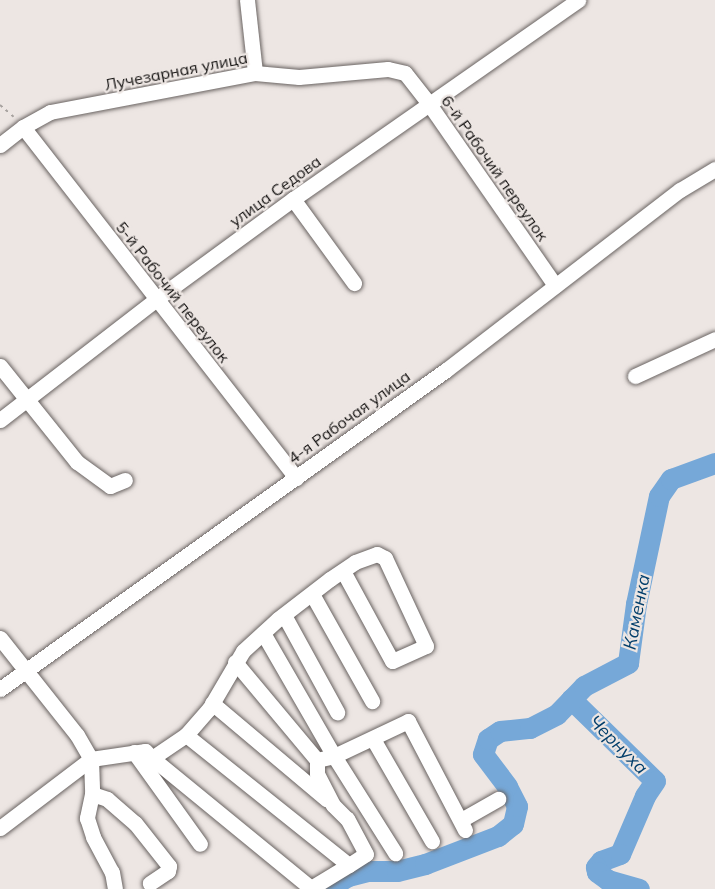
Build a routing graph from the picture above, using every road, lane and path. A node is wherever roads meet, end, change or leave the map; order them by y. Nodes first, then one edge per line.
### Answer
1 (247, 0) edge
2 (578, 0) edge
3 (405, 73) joint
4 (255, 74) junction
5 (429, 104) junction
6 (0, 105) edge
7 (11, 114) dead end
8 (23, 127) junction
9 (0, 145) edge
10 (715, 169) edge
11 (293, 199) junction
12 (354, 283) dead end
13 (555, 285) junction
14 (155, 300) junction
15 (715, 339) edge
16 (0, 366) edge
17 (635, 376) dead end
18 (26, 400) junction
19 (0, 420) edge
20 (296, 478) junction
21 (125, 480) dead end
22 (343, 571) junction
23 (312, 594) junction
24 (284, 615) junction
25 (262, 633) junction
26 (0, 638) edge
27 (236, 662) junction
28 (25, 669) junction
29 (0, 689) edge
30 (372, 701) dead end
31 (212, 703) junction
32 (337, 712) dead end
33 (186, 735) junction
34 (373, 739) junction
35 (134, 752) junction
36 (334, 756) junction
37 (152, 758) junction
38 (91, 759) junction
39 (317, 760) junction
40 (92, 794) junction
41 (498, 799) dead end
42 (333, 805) junction
43 (0, 828) edge
44 (432, 841) dead end
45 (200, 844) dead end
46 (395, 853) dead end
47 (349, 865) junction
48 (150, 883) dead end
49 (115, 889) edge
50 (311, 889) edge

1 - 4 street
2 - 5 street, улица Седова
3 - 4 street, Лучезарная улица
3 - 5 street, 6-й Рабочий переулок
4 - 8 street, Лучезарная улица
5 - 11 street, улица Седова
5 - 13 street, 6-й Рабочий переулок
6 - 7 path
8 - 9 street, Лучезарная улица
8 - 14 street, 5-й Рабочий переулок
10 - 13 street, 4-я Рабочая улица
11 - 12 street
11 - 14 street, улица Седова
13 - 20 street, 4-я Рабочая улица
14 - 18 street, улица Седова
14 - 20 street, 5-й Рабочий переулок
15 - 17 street
16 - 18 street
18 - 19 street, улица Седова
18 - 21 street
20 - 28 street, 4-я Рабочая улица
22 - 22 street
22 - 23 street
23 - 24 street
23 - 30 street
24 - 25 street
24 - 32 street
25 - 27 street
25 - 36 street
26 - 28 street
27 - 31 street
27 - 39 street
28 - 29 street, 4-я Рабочая улица
28 - 38 street
31 - 33 street
31 - 42 street
33 - 37 street
33 - 47 street
34 - 36 street
34 - 41 street
34 - 44 street
35 - 37 street
35 - 38 street
35 - 45 street
36 - 39 street
36 - 46 street
37 - 50 street
38 - 40 street
38 - 43 street
39 - 42 street
40 - 48 street
40 - 49 street
42 - 47 street
47 - 50 street

